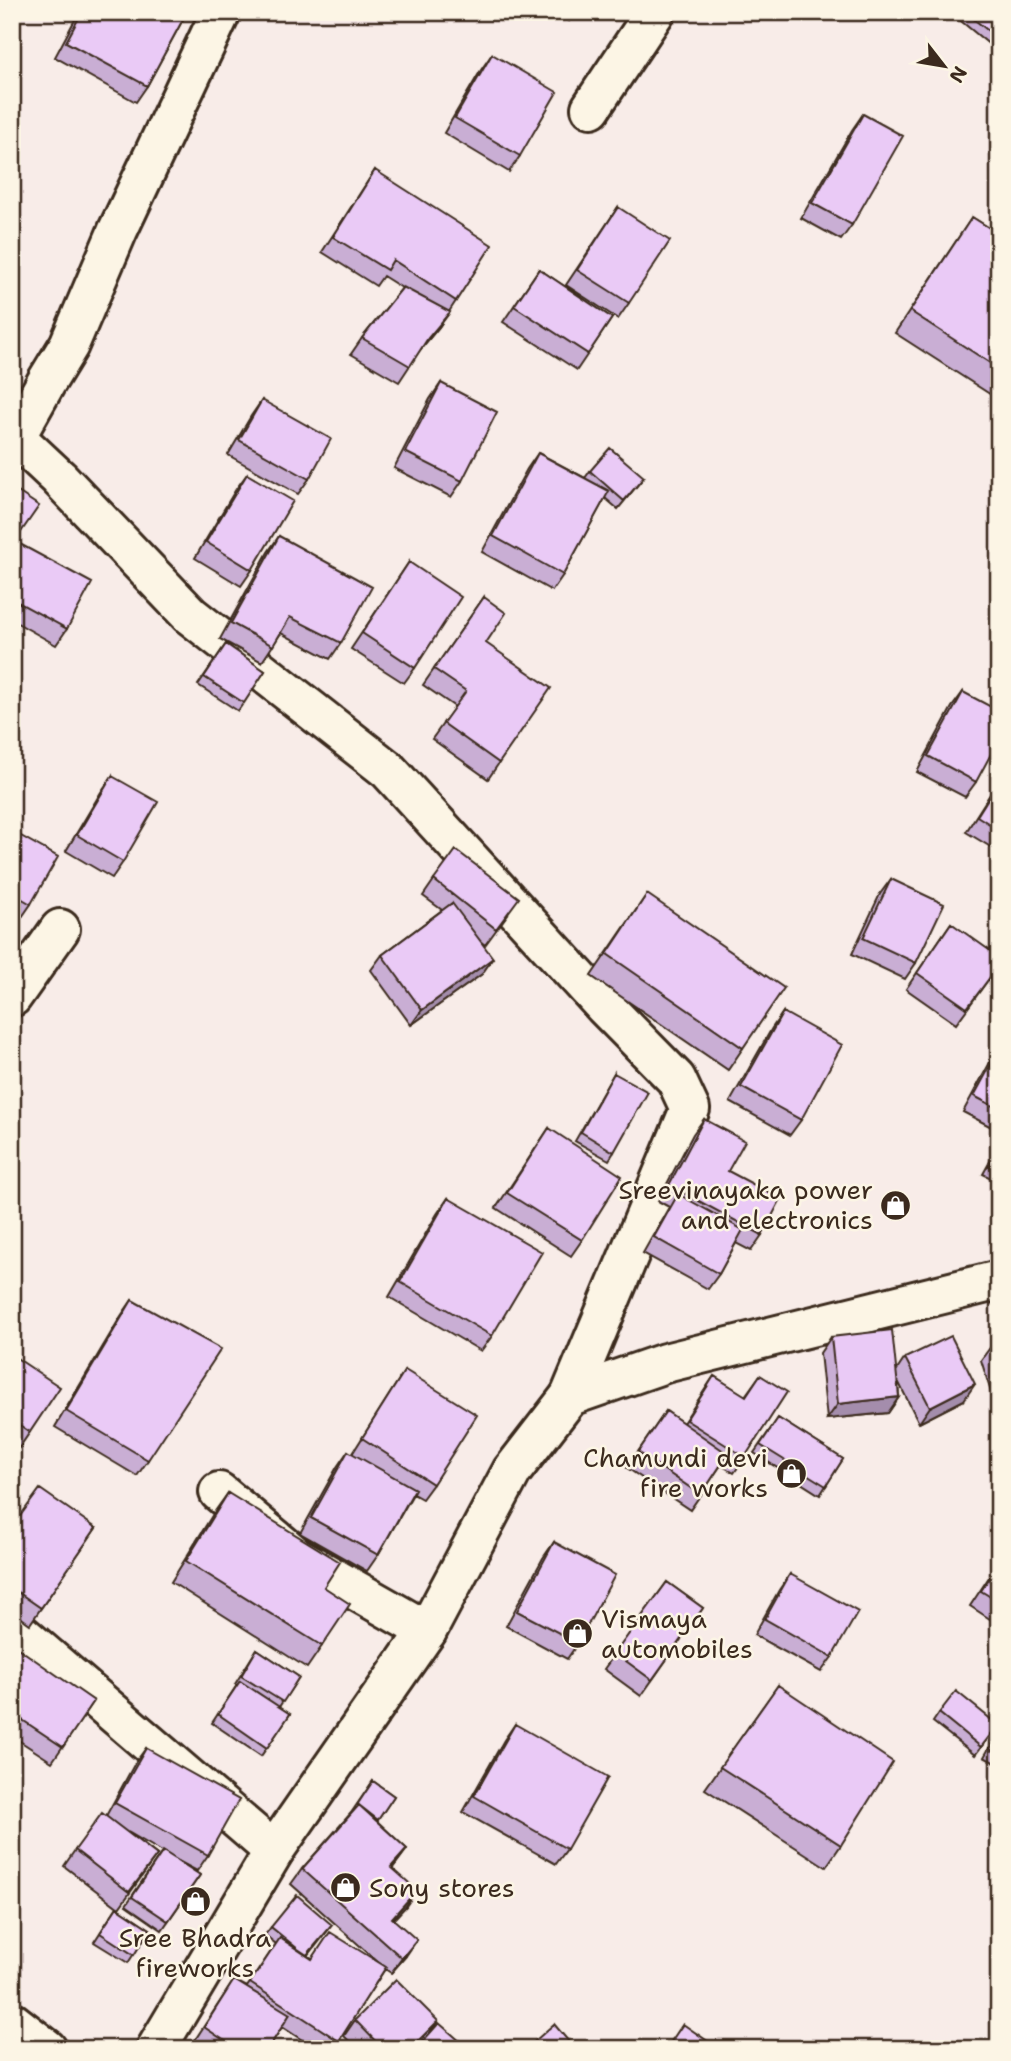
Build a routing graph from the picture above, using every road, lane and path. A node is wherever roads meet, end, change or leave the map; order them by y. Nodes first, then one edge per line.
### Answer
1 (20, 12) edge
2 (221, 12) edge
3 (655, 12) edge
4 (12, 43) edge
5 (591, 108) dead end
6 (14, 435) edge
7 (60, 929) dead end
8 (12, 997) edge
9 (999, 1280) edge
10 (570, 1396) junction
11 (219, 1492) dead end
12 (12, 1626) edge
13 (427, 1631) junction
14 (274, 1851) junction
15 (12, 2022) edge
16 (47, 2049) edge
17 (156, 2049) edge

1 - 4 path
2 - 6 street
3 - 5 street
6 - 10 street
7 - 8 street
9 - 10 street
10 - 13 street
11 - 13 street
12 - 14 street
13 - 14 street
14 - 17 street
15 - 16 street

